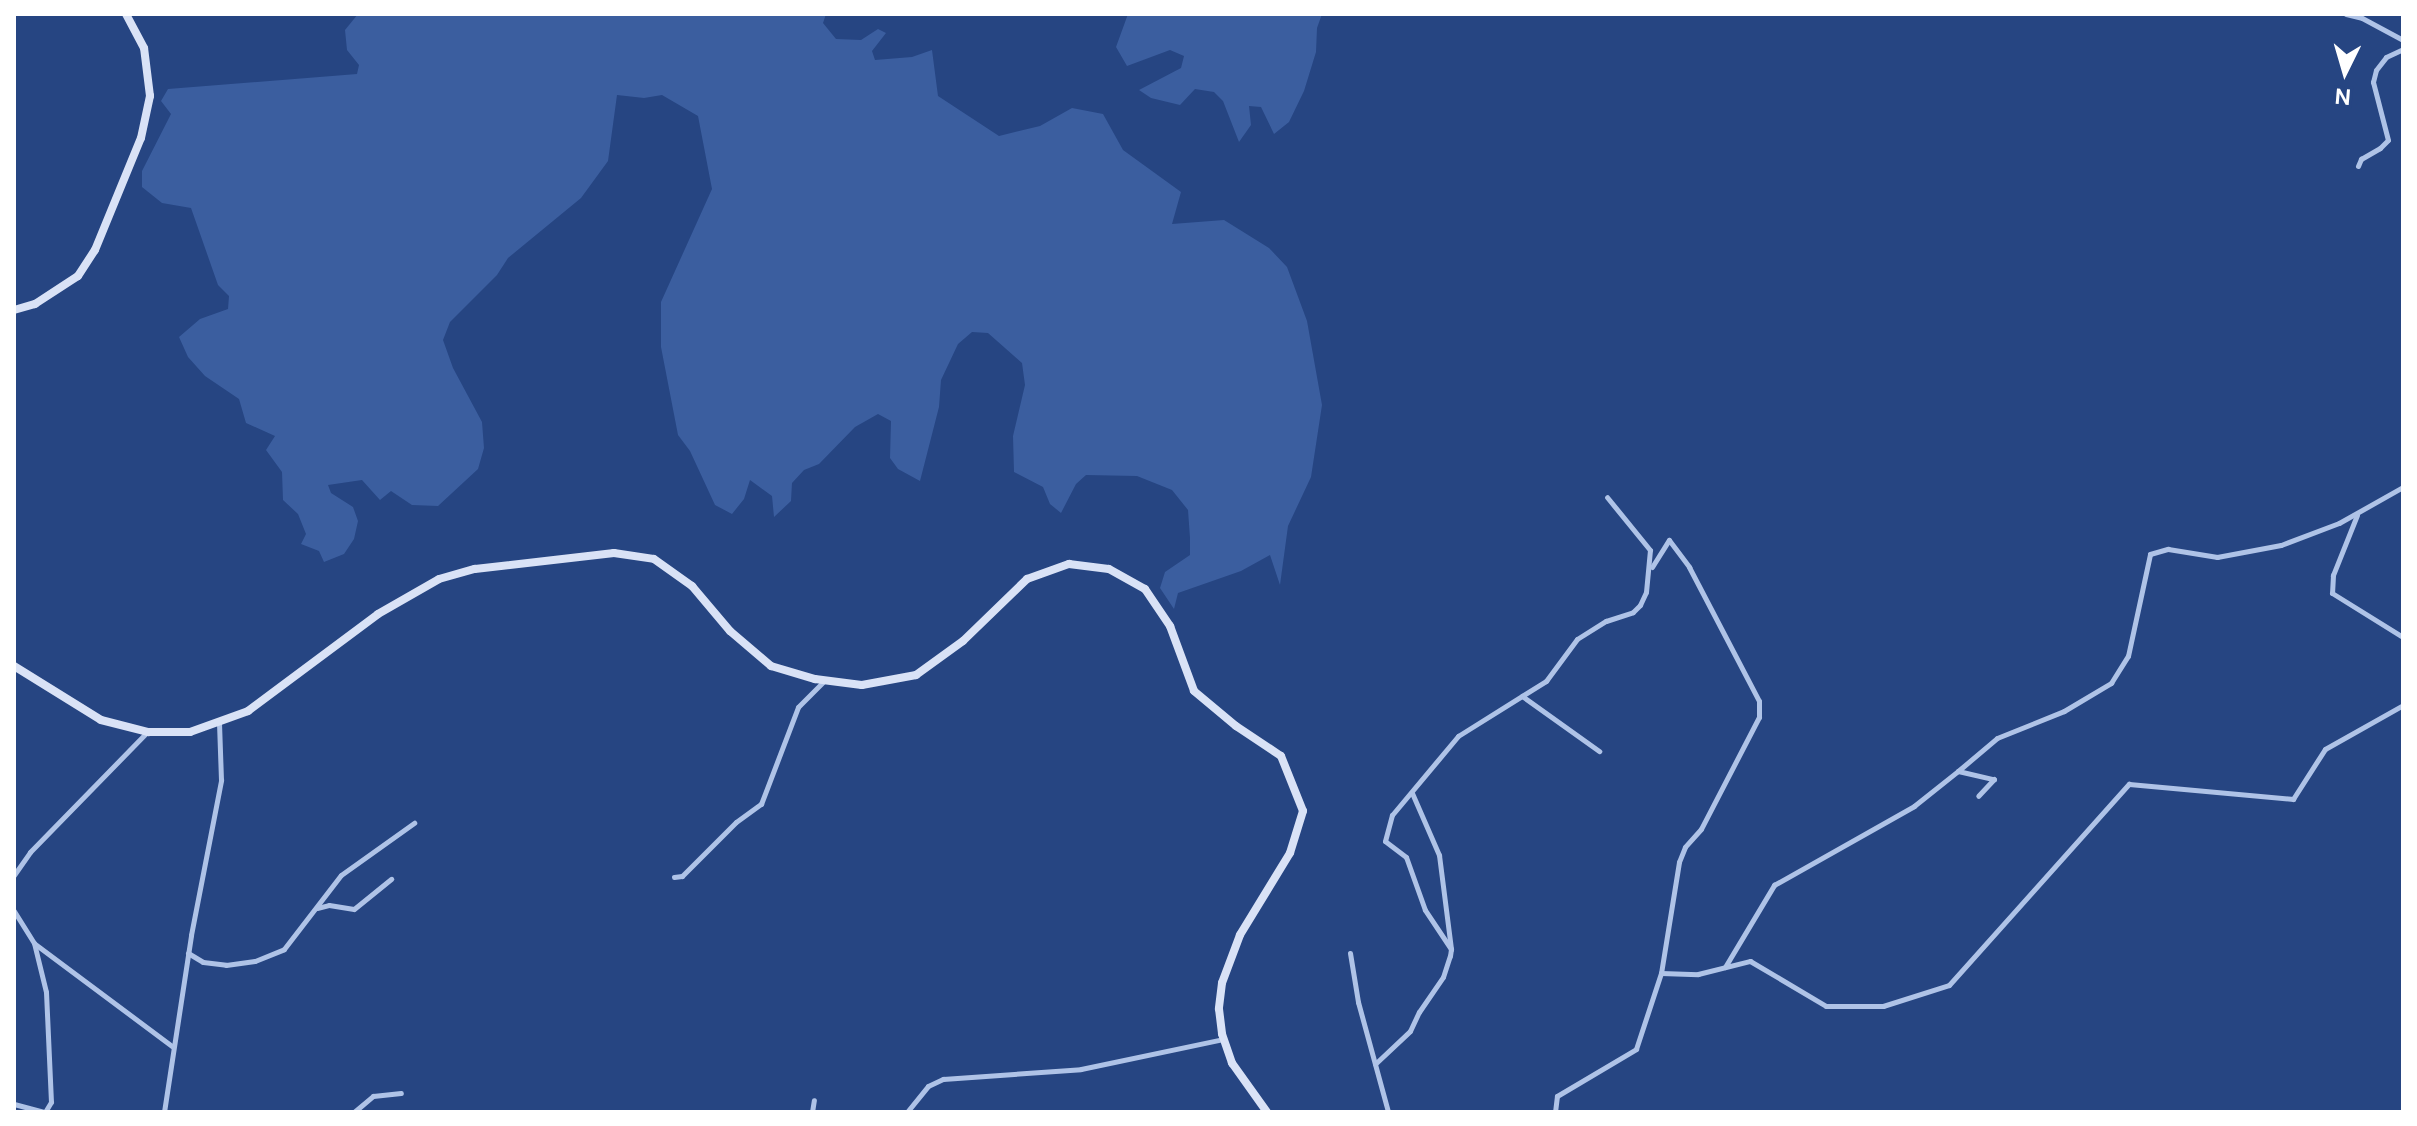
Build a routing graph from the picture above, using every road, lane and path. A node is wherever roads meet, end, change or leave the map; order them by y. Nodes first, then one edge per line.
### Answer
1 (126, 14) edge
2 (2346, 14) edge
3 (2403, 40) edge
4 (2403, 49) edge
5 (2358, 166) dead end
6 (14, 310) edge
7 (2403, 487) edge
8 (1607, 497) dead end
9 (2358, 512) junction
10 (1649, 571) junction
11 (2403, 637) edge
12 (14, 666) edge
13 (825, 680) junction
14 (1522, 696) junction
15 (2403, 705) edge
16 (219, 721) junction
17 (148, 732) junction
18 (1599, 751) dead end
19 (1958, 771) junction
20 (1420, 785) junction
21 (1412, 793) junction
22 (1978, 796) dead end
23 (1418, 805) junction
24 (414, 823) dead end
25 (14, 875) edge
26 (674, 877) dead end
27 (391, 879) dead end
28 (316, 908) junction
29 (14, 911) edge
30 (34, 943) junction
31 (1451, 949) junction
32 (188, 953) junction
33 (1350, 953) dead end
34 (1725, 967) junction
35 (1661, 973) junction
36 (1224, 1039) junction
37 (172, 1046) junction
38 (1375, 1064) junction
39 (401, 1093) dead end
40 (814, 1100) dead end
41 (51, 1102) junction
42 (14, 1104) edge
43 (44, 1112) edge
44 (53, 1112) edge
45 (164, 1112) edge
46 (354, 1112) edge
47 (812, 1112) edge
48 (907, 1112) edge
49 (1267, 1112) edge
50 (1388, 1112) edge
51 (1555, 1112) edge

1 - 6 main road
2 - 3 street
4 - 5 street
7 - 9 street
8 - 10 street
9 - 11 street
9 - 19 street
10 - 14 street
10 - 35 street
12 - 17 main road
13 - 16 main road
13 - 26 street
13 - 36 main road
14 - 18 street
14 - 20 street
15 - 34 street
16 - 17 main road
16 - 32 street
17 - 25 street
19 - 22 street
19 - 34 street
20 - 21 street
20 - 23 street
21 - 23 street
21 - 31 street
23 - 31 street
24 - 28 street
27 - 28 street
28 - 32 street
29 - 30 street
30 - 37 street
30 - 41 street
31 - 38 street
32 - 37 street
33 - 38 street
34 - 35 street
35 - 51 street
36 - 48 street
36 - 49 main road
37 - 45 street
38 - 50 street
39 - 46 street
40 - 47 street
41 - 43 street
41 - 44 street
42 - 43 street

